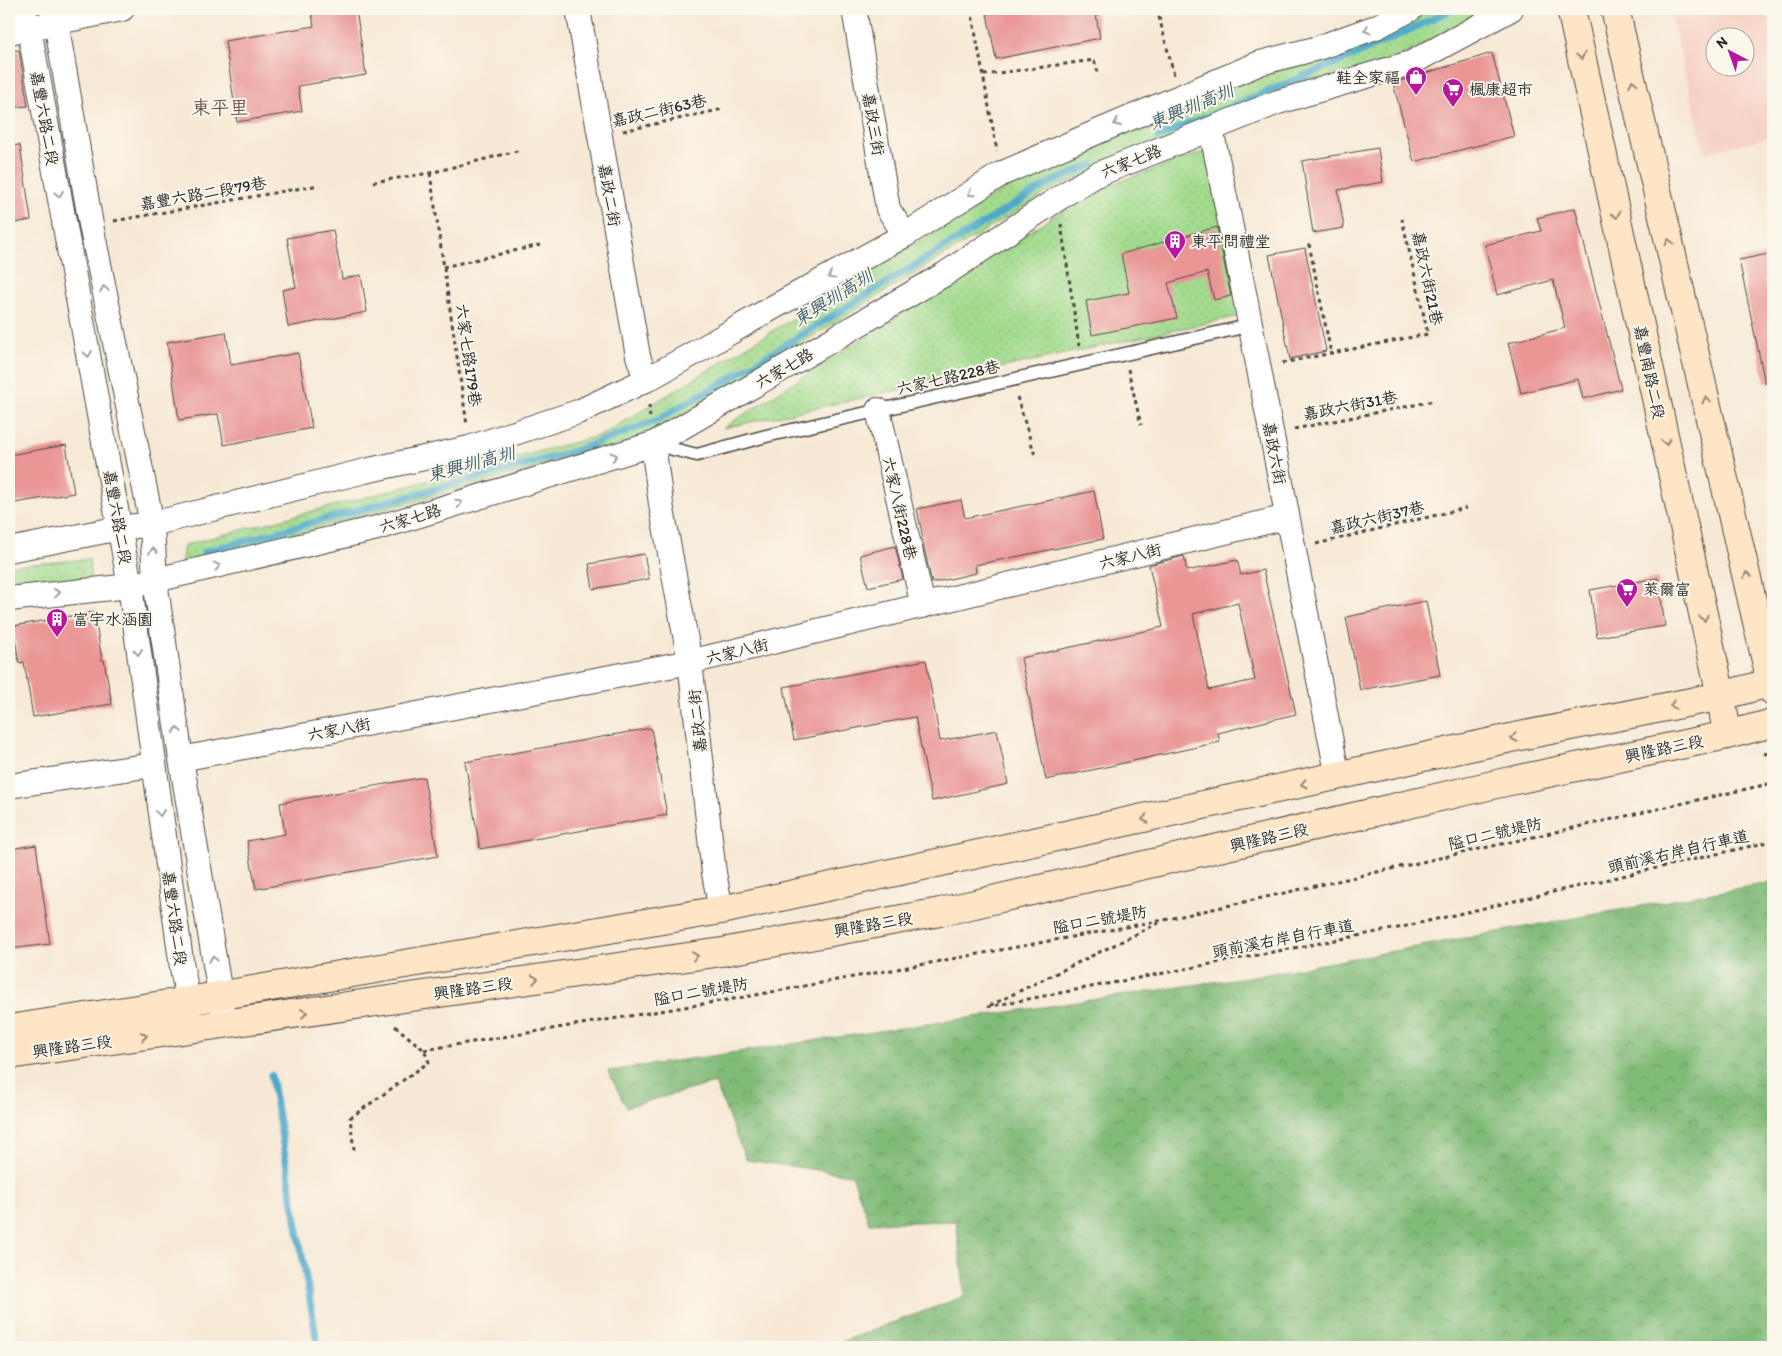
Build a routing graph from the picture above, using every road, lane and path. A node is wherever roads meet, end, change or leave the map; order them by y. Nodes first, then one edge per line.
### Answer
1 (122, 9) edge
2 (578, 9) edge
3 (854, 9) edge
4 (972, 9) edge
5 (1157, 9) edge
6 (1411, 9) edge
7 (1511, 9) edge
8 (1571, 9) edge
9 (1615, 9) edge
10 (54, 15) edge
11 (20, 23) edge
12 (984, 75) junction
13 (1099, 75) dead end
14 (1179, 97) junction
15 (723, 109) dead end
16 (1211, 130) junction
17 (600, 136) junction
18 (521, 150) dead end
19 (430, 173) junction
20 (1001, 174) junction
21 (373, 182) dead end
22 (319, 185) dead end
23 (1057, 199) junction
24 (1402, 219) dead end
25 (91, 225) junction
26 (905, 235) junction
27 (1309, 244) dead end
28 (540, 245) dead end
29 (443, 267) junction
30 (1252, 325) junction
31 (1331, 353) junction
32 (1125, 354) junction
33 (1082, 364) junction
34 (1260, 368) junction
35 (646, 380) junction
36 (1012, 380) junction
37 (1434, 401) dead end
38 (878, 410) junction
39 (1141, 425) dead end
40 (1272, 433) junction
41 (653, 444) junction
42 (469, 448) junction
43 (1035, 456) dead end
44 (1466, 508) dead end
45 (1287, 517) junction
46 (152, 524) junction
47 (120, 528) junction
48 (9, 550) edge
49 (1294, 550) junction
50 (156, 580) junction
51 (130, 586) junction
52 (9, 599) edge
53 (923, 606) junction
54 (690, 662) junction
55 (1773, 685) edge
56 (1721, 696) junction
57 (1773, 723) edge
58 (1727, 735) junction
59 (181, 759) junction
60 (153, 765) junction
61 (1338, 777) junction
62 (1773, 783) edge
63 (9, 786) edge
64 (1773, 841) edge
65 (721, 910) junction
66 (1164, 920) junction
67 (221, 995) junction
68 (188, 1001) junction
69 (225, 1024) junction
70 (394, 1025) dead end
71 (9, 1029) edge
72 (188, 1029) junction
73 (424, 1050) junction
74 (9, 1055) edge
75 (354, 1150) dead end

1 - 10 street
2 - 17 street, 嘉政二街
3 - 26 street, 嘉政三街
4 - 12 path
5 - 14 path
6 -> 14 street
7 - 16 street, 六家七路
8 -> 56 street, 嘉豐南路二段
55 -> 9 street
10 - 11 street
10 - 25 street, 嘉豐六路二段
11 -> 47 street, 嘉豐六路二段
12 - 13 path
12 - 20 path
14 -> 20 street
15 - 17 path, 嘉政二街63巷
16 - 23 street, 六家七路
16 - 30 street, 嘉政六街
17 - 35 street, 嘉政二街
18 - 19 path
19 - 21 path
19 - 29 path, 六家七路179巷
20 -> 26 street
22 - 25 path, 嘉豐六路二段79巷
23 - 33 path
23 - 41 street, 六家七路
24 - 31 path, 嘉政六街21巷
46 -> 25 street, 嘉豐六路二段
26 -> 35 street
27 - 31 path
28 - 29 path
29 - 42 path, 六家七路179巷
30 - 32 lane, 六家七路228巷
30 - 34 street, 嘉政六街
31 - 34 path, 嘉政六街21巷
32 - 33 lane, 六家七路228巷
32 - 39 path
33 - 36 lane, 六家七路228巷
34 - 40 street, 嘉政六街
35 - 41 path
35 - 42 street
36 - 38 lane, 六家七路228巷
36 - 43 path
37 - 40 path, 嘉政六街31巷
38 - 41 lane, 六家七路228巷
38 - 53 street, 六家八街228巷
40 - 45 street, 嘉政六街
50 -> 41 street, 六家七路
41 - 54 street, 嘉政二街
42 - 46 street
44 - 49 path, 嘉政六街37巷
45 - 49 street, 嘉政六街
45 - 53 street, 六家八街
46 - 47 street
50 -> 46 street, 嘉豐六路二段
47 - 48 street
47 - 51 street, 嘉豐六路二段
49 - 61 street, 嘉政六街
50 - 51 street, 六家七路
59 -> 50 street, 嘉豐六路二段
52 -> 51 street, 六家七路
51 -> 60 street, 嘉豐六路二段
53 - 54 street, 六家八街
54 - 59 street, 六家八街
54 - 65 street, 嘉政二街
55 - 56 street, 興隆路三段
56 - 58 street, 嘉豐南路二段
56 -> 61 street, 興隆路三段
57 - 58 street, 興隆路三段
69 -> 58 street, 興隆路三段
67 -> 59 street, 嘉豐六路二段
60 - 63 street
60 -> 68 street, 嘉豐六路二段
61 -> 65 street, 興隆路三段
62 - 66 path, 隘口二號堤防
64 - 66 path, 頭前溪右岸自行車道
65 - 67 street, 興隆路三段
66 - 73 path, 隘口二號堤防
67 - 68 street, 興隆路三段
67 - 69 street, 嘉豐六路二段
68 - 71 street, 興隆路三段
68 - 72 street, 嘉豐六路二段
69 - 72 street, 興隆路三段
70 - 73 path
74 -> 72 street, 興隆路三段
73 - 75 path

